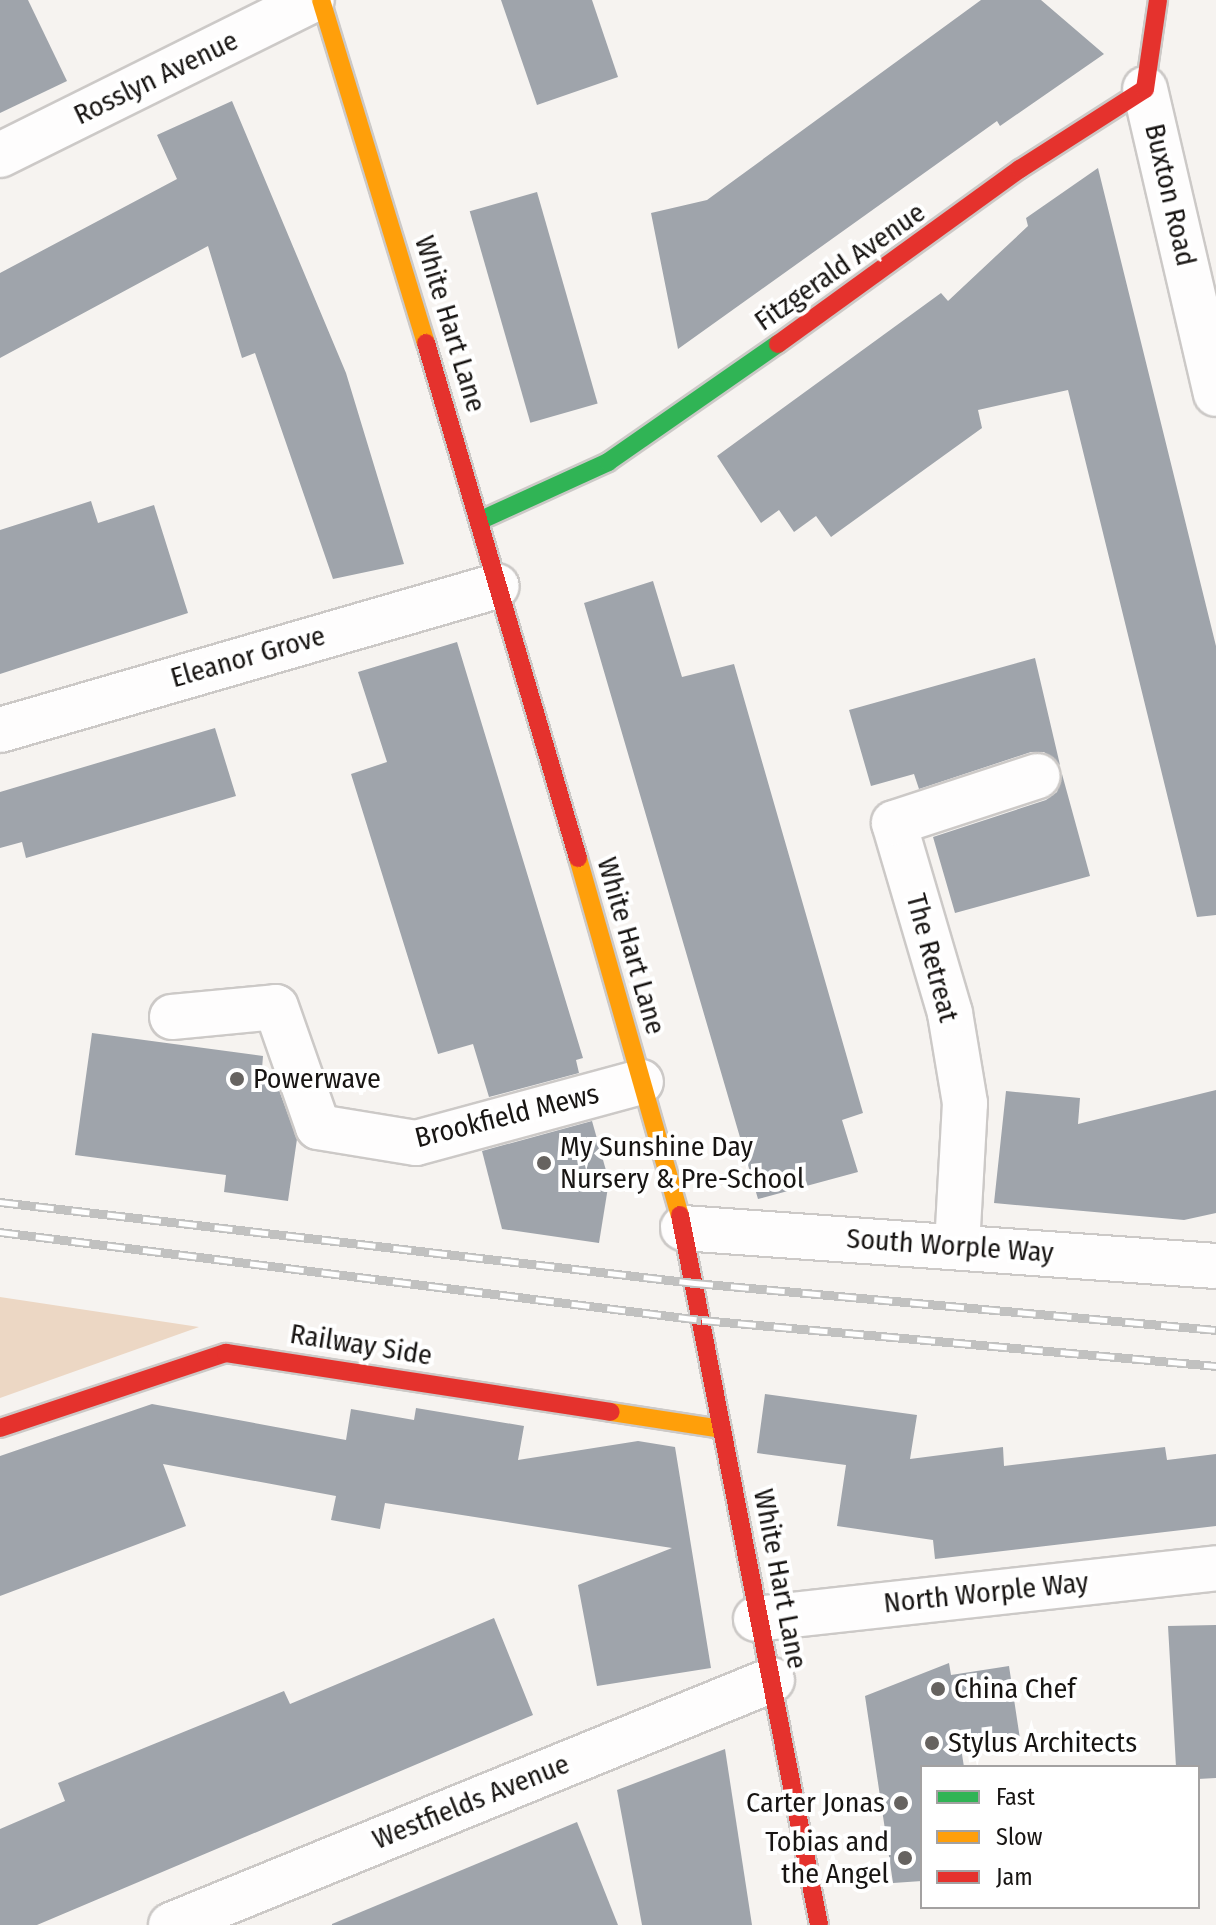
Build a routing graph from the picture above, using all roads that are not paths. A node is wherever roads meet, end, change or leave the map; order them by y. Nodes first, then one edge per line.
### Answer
1 (312, 0) edge
2 (321, 0) edge
3 (1158, 0) edge
4 (1145, 89) junction
5 (0, 155) edge
6 (1216, 394) edge
7 (481, 520) junction
8 (497, 586) junction
9 (0, 730) edge
10 (1038, 776) dead end
11 (172, 1017) dead end
12 (641, 1082) junction
13 (683, 1228) junction
14 (957, 1246) junction
15 (1216, 1266) edge
16 (0, 1428) edge
17 (722, 1429) junction
18 (1216, 1568) edge
19 (756, 1619) junction
20 (772, 1680) junction
21 (171, 1925) edge
22 (819, 1925) edge

1 - 5 street, Rosslyn Avenue
2 - 7 street, White Hart Lane
3 - 4 street
4 - 6 street, Buxton Road
4 - 7 street, Fitzgerald Avenue
7 - 8 street, White Hart Lane
8 - 9 street, Eleanor Grove
8 - 12 street, White Hart Lane
10 - 14 street, The Retreat
11 - 12 street, Brookfield Mews
12 - 13 street, White Hart Lane
13 - 14 street, South Worple Way
13 - 17 street, White Hart Lane
14 - 15 street, South Worple Way
16 - 17 street, Railway Side
17 - 19 street, White Hart Lane
18 - 19 street, North Worple Way
19 - 20 street, White Hart Lane
20 - 21 street, Westfields Avenue
20 - 22 street, White Hart Lane

